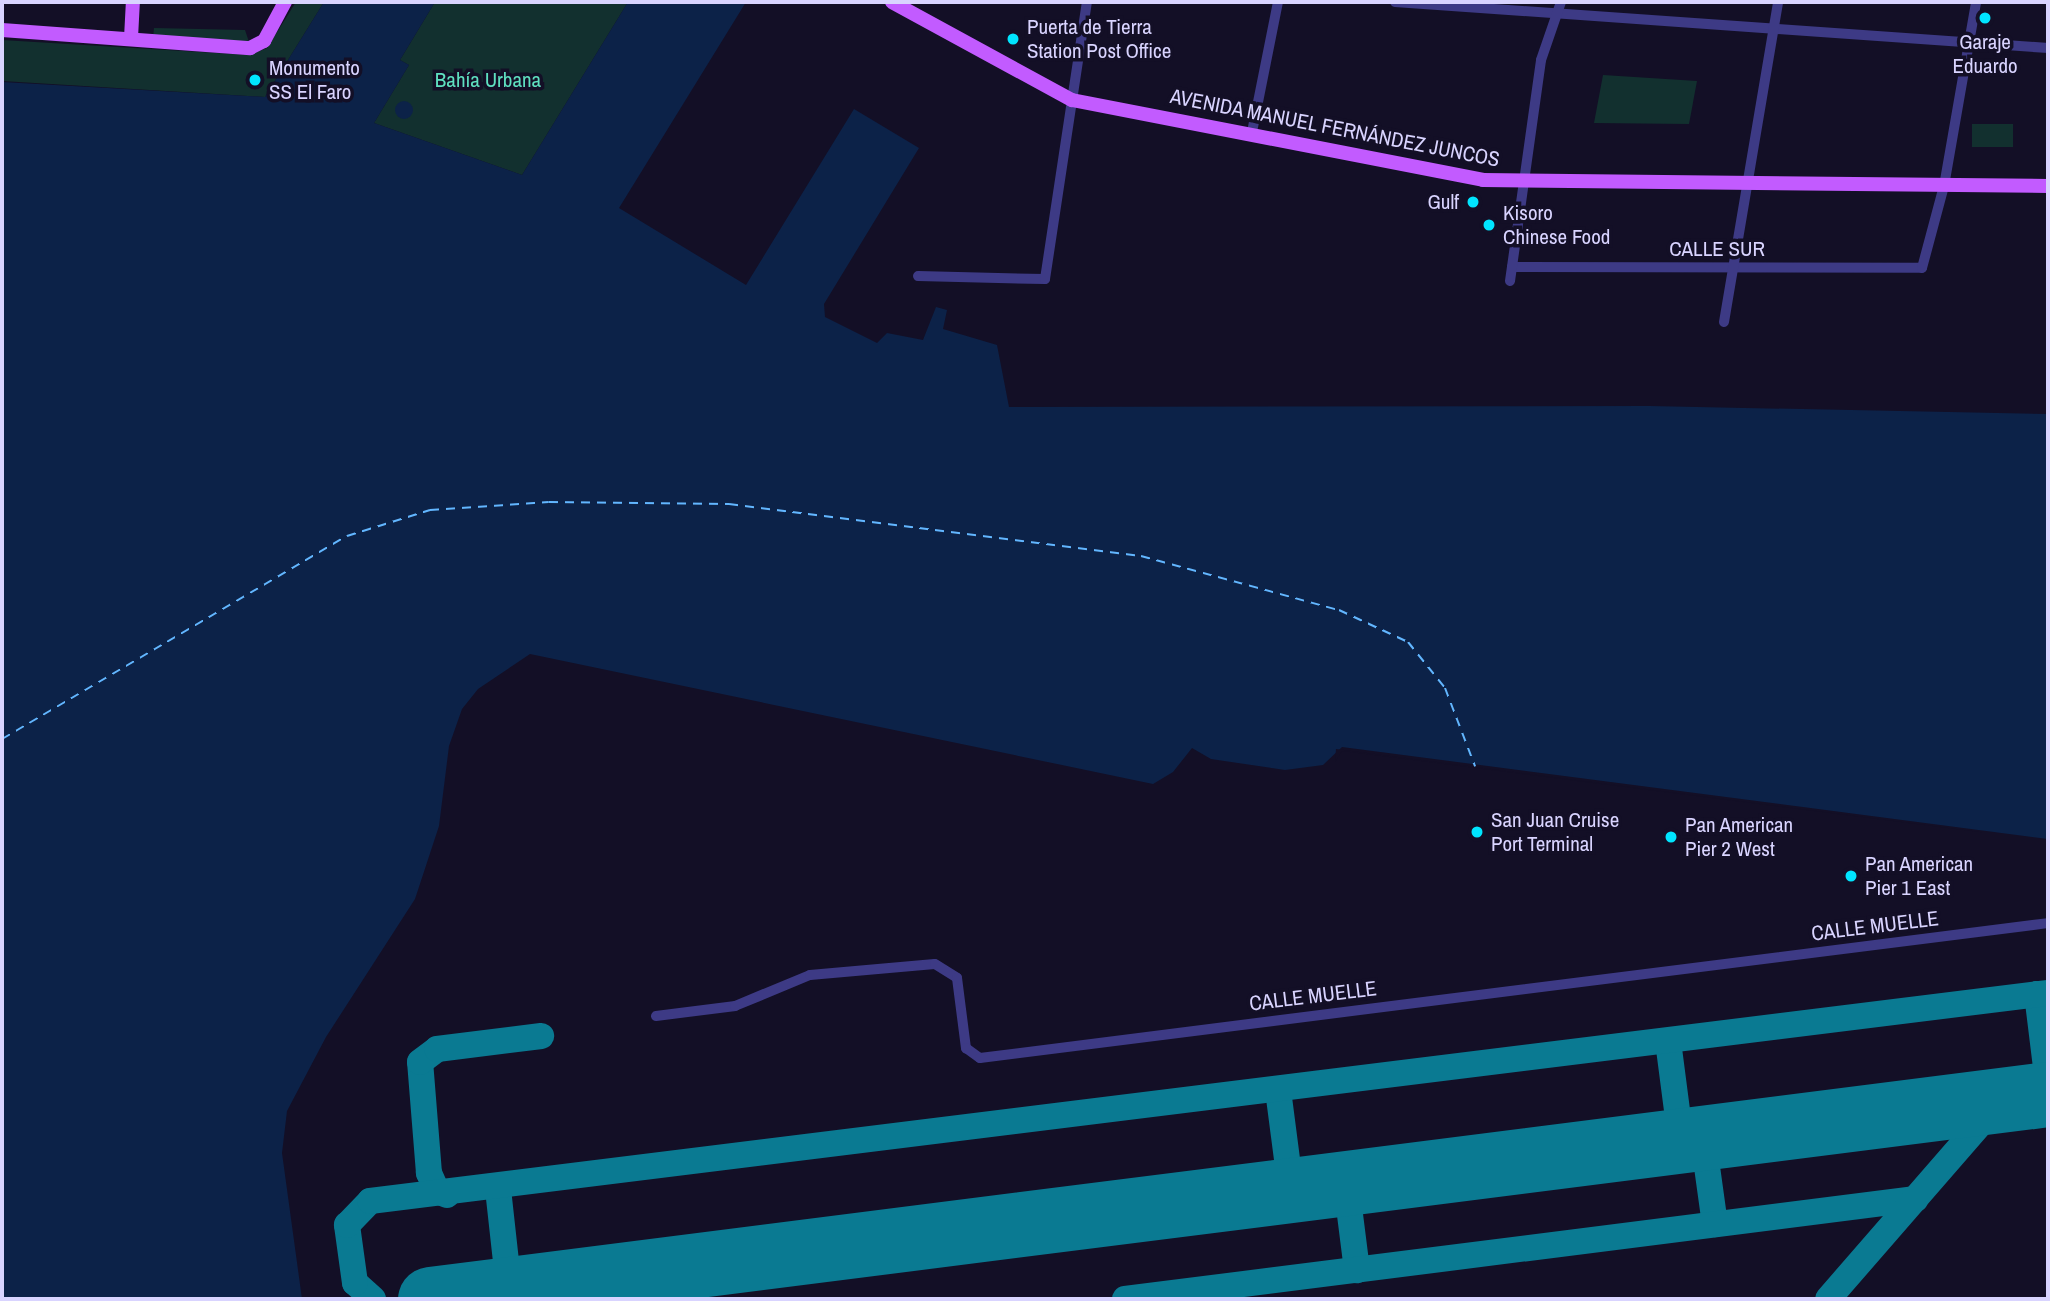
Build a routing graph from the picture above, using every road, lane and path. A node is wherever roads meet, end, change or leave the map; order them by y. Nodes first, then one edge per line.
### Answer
1 (133, 2) edge
2 (285, 2) edge
3 (892, 2) edge
4 (1087, 2) edge
5 (1278, 2) edge
6 (1395, 2) edge
7 (1778, 2) edge
8 (1976, 2) edge
9 (1561, 6) edge
10 (1773, 28) junction
11 (2, 30) edge
12 (131, 38) junction
13 (1968, 42) junction
14 (2048, 48) edge
15 (1072, 100) junction
16 (1252, 132) junction
17 (1748, 183) junction
18 (1523, 184) junction
19 (1944, 186) junction
20 (2048, 186) edge
21 (1512, 267) junction
22 (1732, 268) junction
23 (918, 276) dead end
24 (1510, 281) dead end
25 (1724, 322) dead end
26 (2048, 923) edge
27 (656, 1016) dead end

1 - 12 main road
2 - 12 main road
3 - 15 main road, AVENIDA MANUEL FERNÁNDEZ JUNCOS
4 - 15 street
5 - 16 street
6 - 9 street
7 - 10 street
8 - 13 street
9 - 10 street
9 - 18 street
10 - 13 street
10 - 17 street
11 - 12 main road
13 - 14 street
13 - 19 street
15 - 16 main road, AVENIDA MANUEL FERNÁNDEZ JUNCOS
15 - 23 street
16 - 18 main road, AVENIDA MANUEL FERNÁNDEZ JUNCOS
17 - 18 main road, AVENIDA MANUEL FERNÁNDEZ JUNCOS
17 - 19 main road, AVENIDA MANUEL FERNÁNDEZ JUNCOS
17 - 22 street
18 - 21 street
19 - 20 main road, AVENIDA MANUEL FERNÁNDEZ JUNCOS
19 - 22 street, CALLE SUR
21 - 22 street, CALLE SUR
21 - 24 street
22 - 25 street
26 - 27 street, CALLE MUELLE

